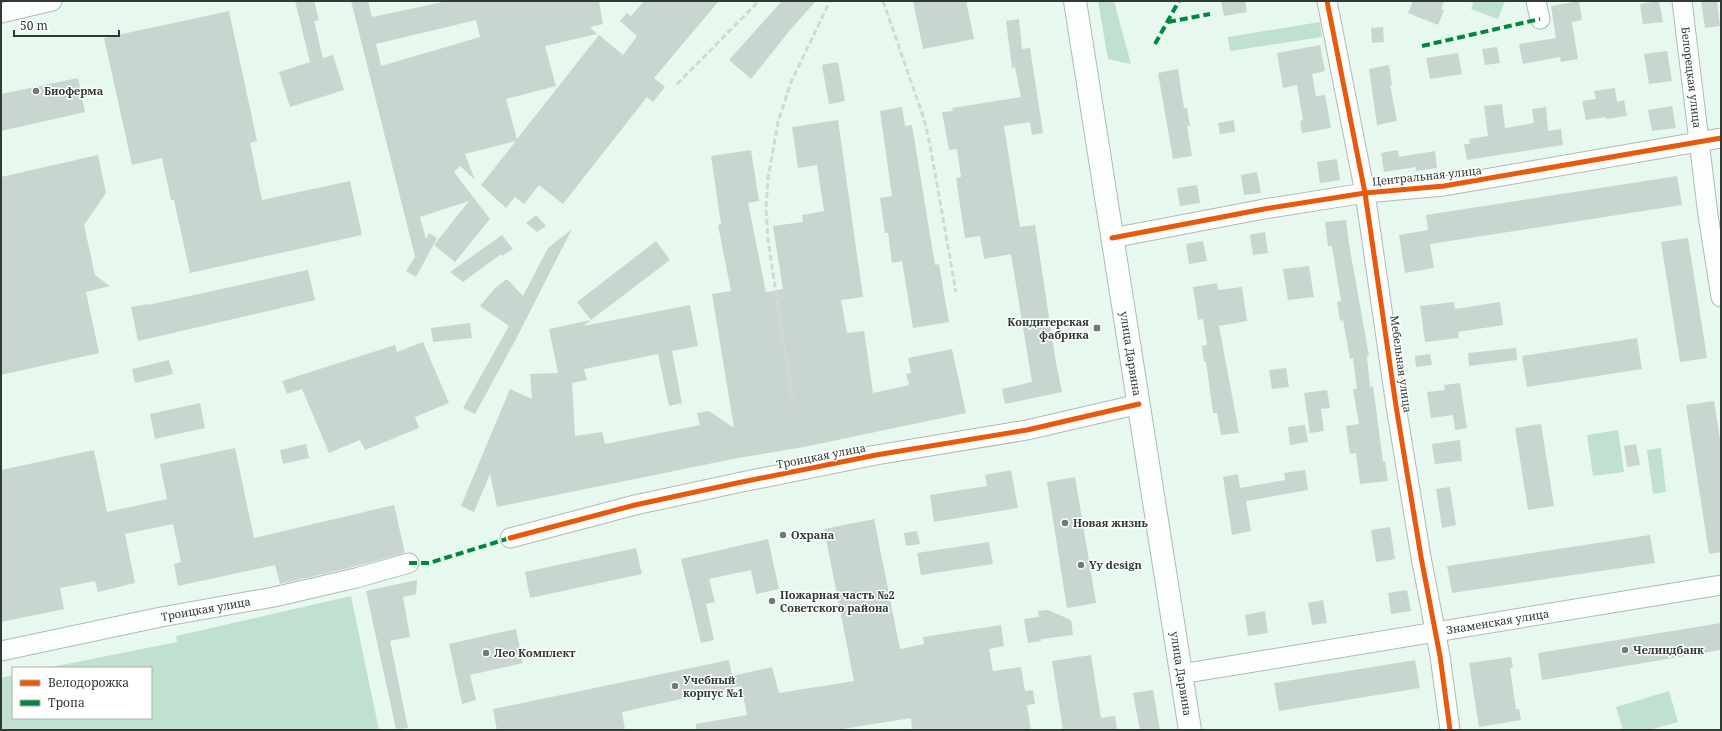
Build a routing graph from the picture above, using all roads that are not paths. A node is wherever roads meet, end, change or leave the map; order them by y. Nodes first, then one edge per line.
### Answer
1 (52, 1) edge
2 (1075, 1) edge
3 (1327, 1) edge
4 (1536, 1) edge
5 (1682, 1) edge
6 (1, 14) edge
7 (1540, 19) dead end
8 (1721, 138) edge
9 (1699, 141) junction
10 (1365, 193) junction
11 (1112, 238) junction
12 (1721, 295) edge
13 (1139, 404) junction
14 (510, 538) dead end
15 (409, 563) dead end
16 (1721, 585) edge
17 (1436, 633) junction
18 (1, 651) edge
19 (1181, 674) junction
20 (1190, 730) edge
21 (1450, 730) edge

1 - 6 street
2 - 11 main road, улица Дарвина
3 - 10 street, Мебельная улица
4 - 7 street
5 - 9 street, Белорецкая улица
8 - 9 street, Центральная улица
9 - 10 street, Центральная улица
9 - 12 street, Белорецкая улица
10 - 11 street, Центральная улица
10 - 17 street, Мебельная улица
11 - 13 main road, улица Дарвина
13 - 14 street, Троицкая улица
13 - 19 main road, улица Дарвина
15 - 18 street, Троицкая улица
16 - 17 street, Знаменская улица
17 - 19 street, Знаменская улица
17 - 21 street, Мебельная улица
19 - 20 main road, улица Дарвина

